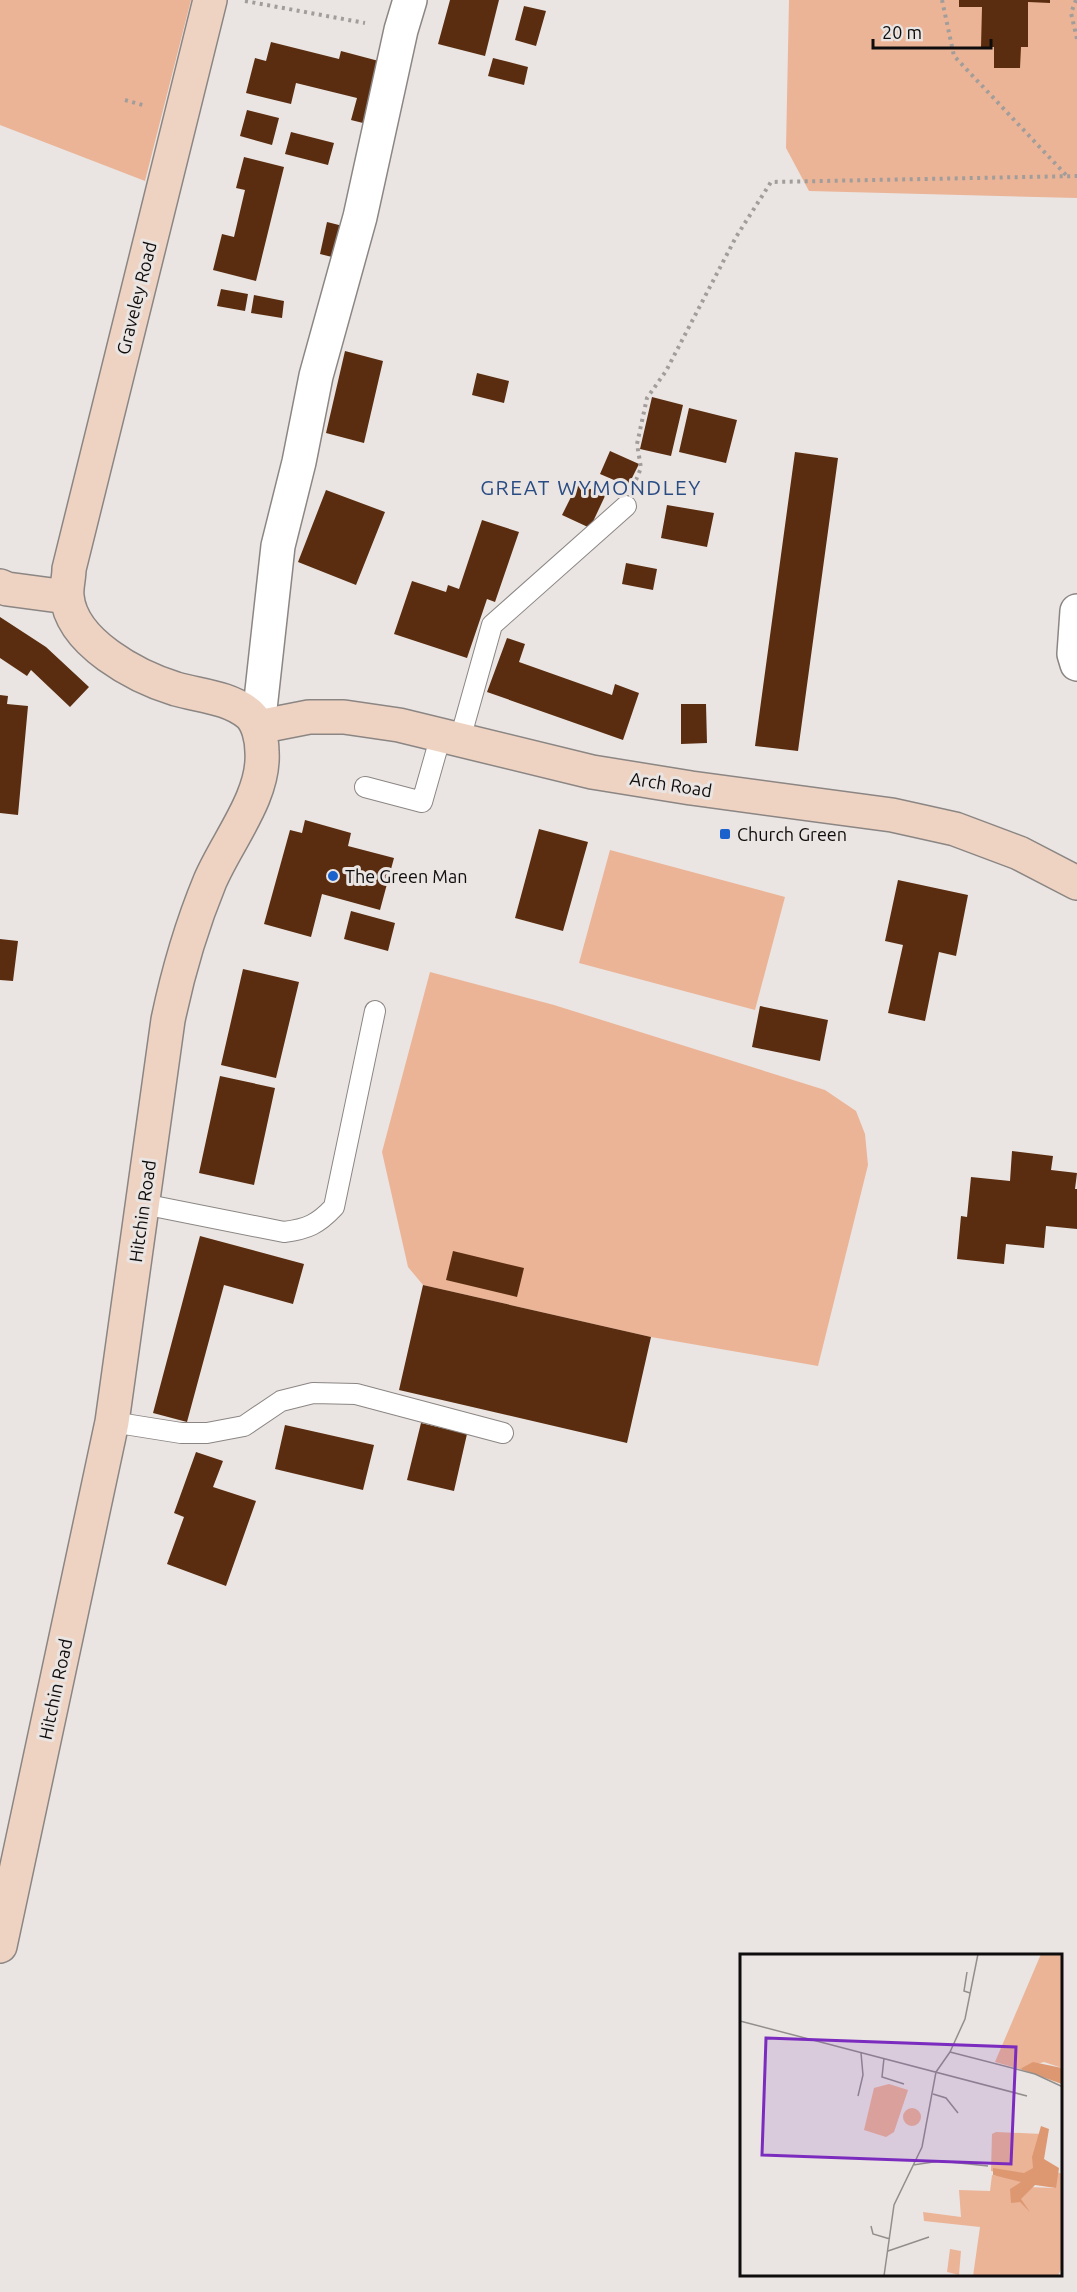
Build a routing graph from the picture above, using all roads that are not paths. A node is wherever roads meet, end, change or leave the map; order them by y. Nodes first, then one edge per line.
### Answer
1 (210, 0) edge
2 (405, 15) edge
3 (626, 506) road end
4 (0, 586) edge
5 (67, 597) junction
6 (1077, 611) edge
7 (1077, 664) edge
8 (258, 727) junction
9 (451, 737) junction
10 (365, 787) dead end
11 (1077, 883) edge
12 (375, 1011) dead end
13 (143, 1204) junction
14 (112, 1422) junction
15 (503, 1433) dead end
16 (0, 1946) edge

1 - 5 street, Graveley Road
2 - 8 street
3 - 9 lane
4 - 5 street
5 - 8 street
6 - 7 street
8 - 9 street, Arch Road
8 - 13 street, Hitchin Road
9 - 10 lane
9 - 11 street, Arch Road
12 - 13 lane
13 - 14 street, Hitchin Road
14 - 15 lane
14 - 16 street, Hitchin Road

